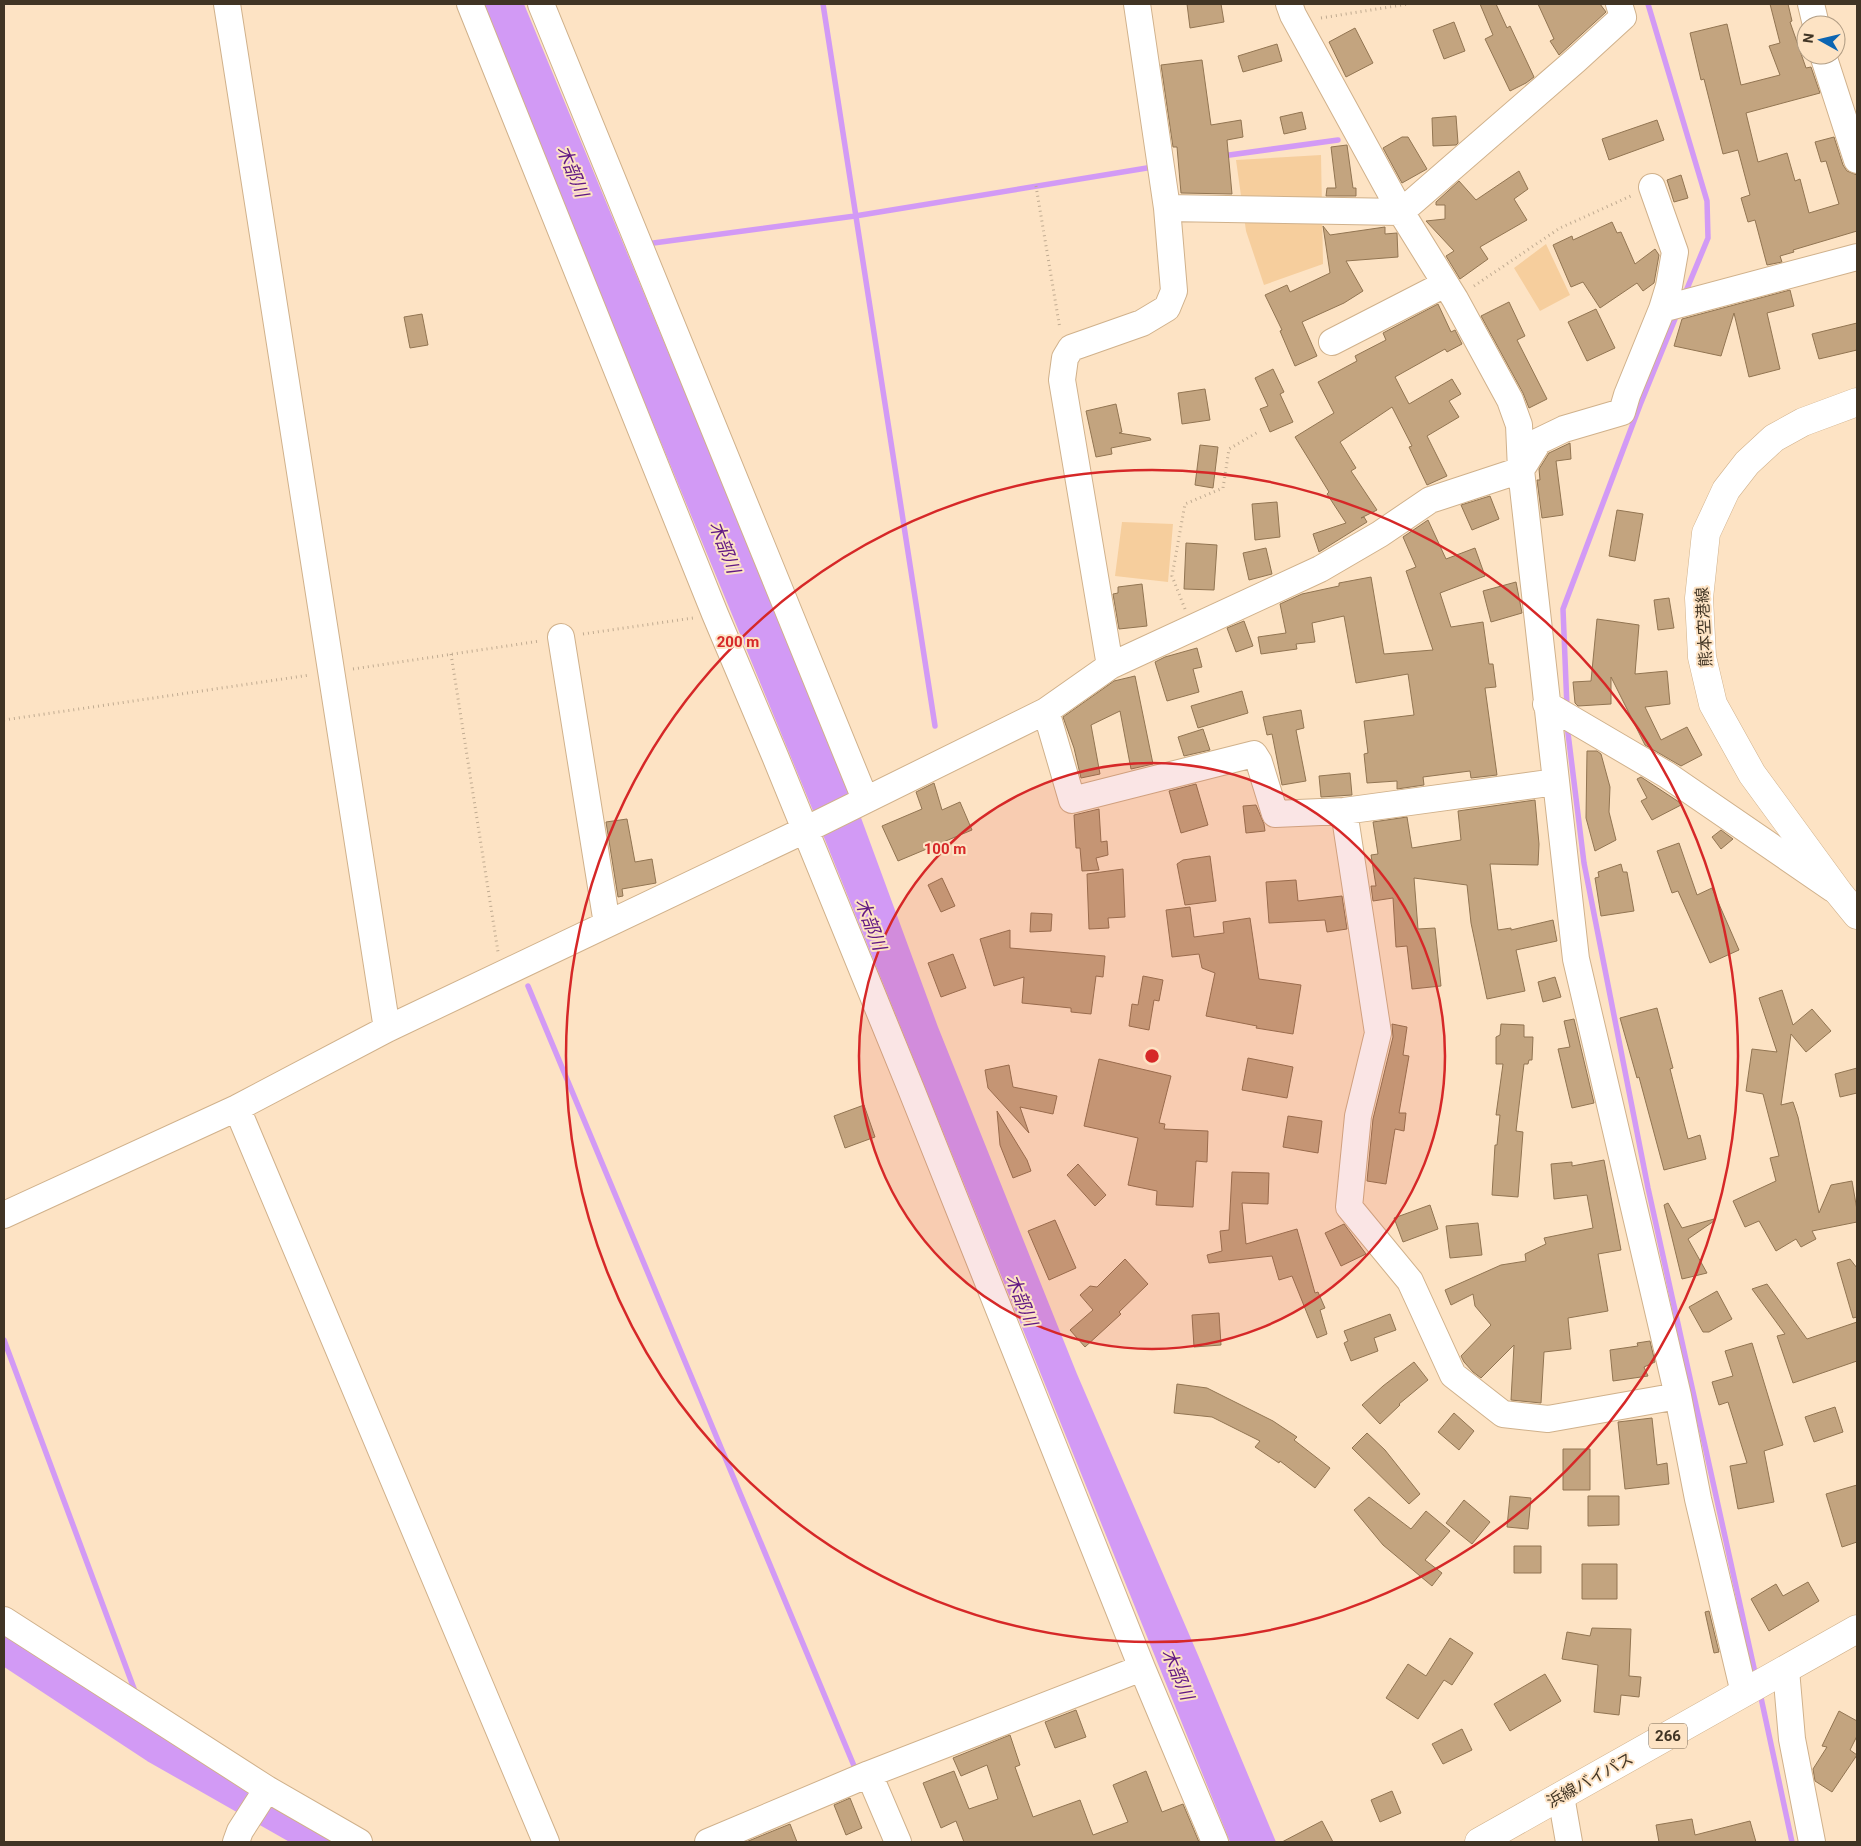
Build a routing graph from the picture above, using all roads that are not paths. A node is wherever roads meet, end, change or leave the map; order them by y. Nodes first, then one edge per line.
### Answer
1 (228, 4) edge
2 (470, 4) edge
3 (541, 4) edge
4 (1137, 4) edge
5 (1288, 4) edge
6 (1621, 10) edge
7 (1826, 65) edge
8 (1857, 160) edge
9 (1652, 187) road end
10 (1167, 208) junction
11 (1401, 212) junction
12 (1857, 257) edge
13 (1450, 291) junction
14 (1678, 304) junction
15 (1332, 342) dead end
16 (1857, 402) edge
17 (1521, 470) junction
18 (561, 637) road end
19 (1110, 666) junction
20 (1546, 704) junction
21 (1046, 710) junction
22 (1556, 782) junction
23 (865, 799) junction
24 (1344, 811) junction
25 (805, 830) junction
26 (1838, 893) junction
27 (1857, 915) edge
28 (607, 924) junction
29 (387, 1029) junction
30 (237, 1108) junction
31 (4, 1215) edge
32 (1678, 1396) junction
33 (4, 1620) edge
34 (1857, 1629) edge
35 (1142, 1668) junction
36 (1786, 1670) junction
37 (1744, 1693) junction
38 (870, 1774) junction
39 (267, 1789) junction
40 (1561, 1796) junction
41 (238, 1837) edge
42 (359, 1842) edge
43 (546, 1842) edge
44 (708, 1842) edge
45 (898, 1842) edge
46 (1215, 1842) edge
47 (1479, 1842) edge
48 (1569, 1842) edge
49 (1812, 1842) edge

1 - 29 street
2 - 25 street
3 - 23 street
4 - 10 street
5 - 11 street
6 - 11 street
7 - 8 street
9 - 14 street
10 - 11 street
10 - 19 street
11 - 13 street
12 - 14 street
13 - 15 street
13 - 17 street
14 - 17 street
16 - 26 main road, 熊本空港線
17 - 19 street
17 - 20 street
18 - 28 street
19 - 21 street
20 - 22 street
20 - 26 street
21 - 23 street
21 - 24 street
22 - 24 street
22 - 32 street
23 - 25 street
24 - 32 street
25 - 28 street
25 - 35 street
26 - 27 main road, 熊本空港線
28 - 29 street
29 - 30 street
30 - 31 street
30 - 43 street
32 - 37 street
33 - 39 street
34 - 36 main road, 浜線バイパス / 266
35 - 38 street
35 - 46 street
36 - 37 main road, 浜線バイパス / 266
36 - 49 street
37 - 40 main road, 浜線バイパス / 266
38 - 44 street
38 - 45 street
39 - 41 street
39 - 42 street
40 - 47 main road, 浜線バイパス / 266
40 - 48 street

